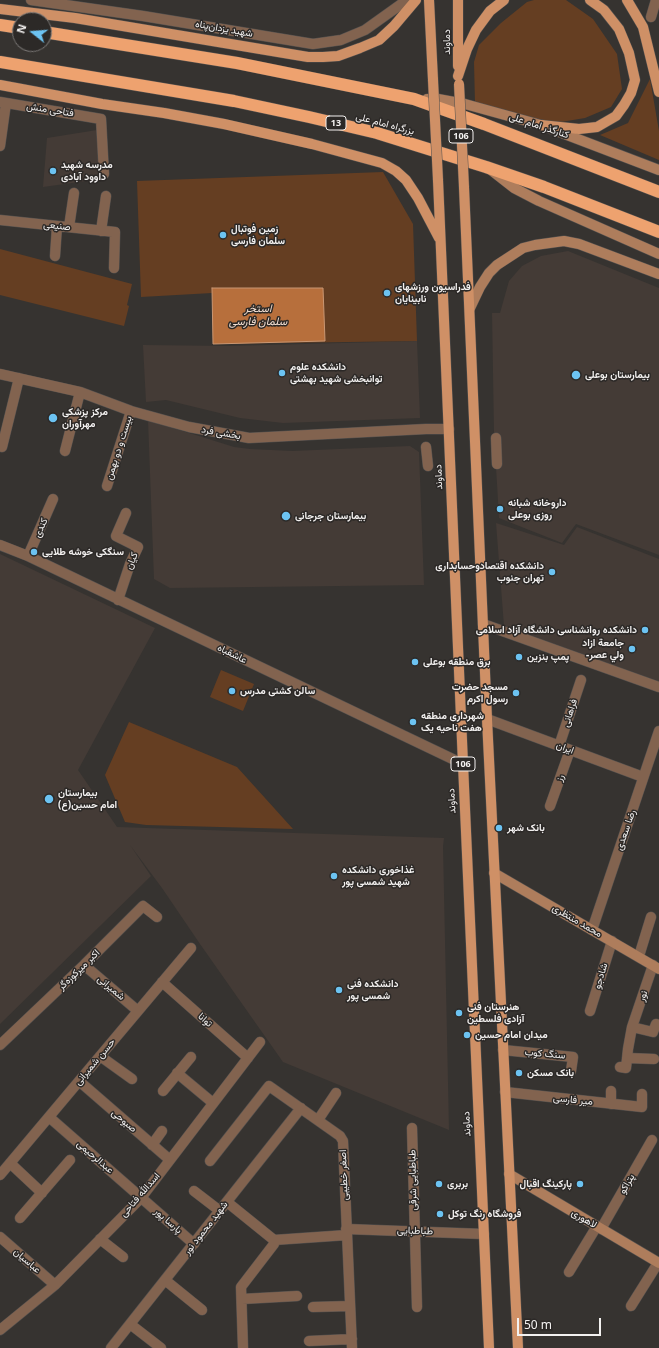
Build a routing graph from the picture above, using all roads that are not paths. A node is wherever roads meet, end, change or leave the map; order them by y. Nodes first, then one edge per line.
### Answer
1 (35, 0) edge
2 (111, 0) edge
3 (407, 0) edge
4 (416, 0) edge
5 (429, 0) edge
6 (458, 0) edge
7 (504, 0) edge
8 (590, 0) edge
9 (627, 0) edge
10 (656, 0) edge
11 (0, 9) edge
12 (108, 11) junction
13 (651, 17) dead end
14 (0, 25) edge
15 (12, 27) edge
16 (52, 33) edge
17 (0, 62) edge
18 (458, 80) junction
19 (0, 85) edge
20 (659, 92) edge
21 (414, 98) junction
22 (3, 103) edge
23 (540, 125) junction
24 (0, 146) edge
25 (486, 167) junction
26 (659, 170) edge
27 (104, 174) dead end
28 (659, 192) edge
29 (74, 193) dead end
30 (106, 196) dead end
31 (0, 220) edge
32 (57, 226) junction
33 (69, 227) junction
34 (101, 231) junction
35 (659, 232) edge
36 (440, 239) junction
37 (659, 254) edge
38 (55, 256) dead end
39 (114, 268) dead end
40 (659, 274) edge
41 (470, 308) junction
42 (0, 374) edge
43 (19, 378) junction
44 (80, 392) junction
45 (131, 411) junction
46 (449, 429) junction
47 (496, 438) dead end
48 (426, 446) dead end
49 (2, 447) dead end
50 (65, 451) dead end
51 (497, 464) dead end
52 (428, 466) dead end
53 (106, 486) dead end
54 (53, 499) dead end
55 (126, 513) dead end
56 (0, 544) edge
57 (28, 556) junction
58 (118, 600) junction
59 (483, 624) junction
60 (581, 680) dead end
61 (659, 687) edge
62 (486, 719) junction
63 (659, 731) edge
64 (559, 746) junction
65 (570, 750) junction
66 (463, 764) junction
67 (643, 777) junction
68 (550, 806) dead end
69 (494, 873) junction
70 (158, 917) dead end
71 (651, 917) dead end
72 (592, 930) junction
73 (612, 941) junction
74 (191, 948) dead end
75 (639, 956) junction
76 (84, 965) junction
77 (656, 967) edge
78 (162, 982) junction
79 (138, 1011) junction
80 (590, 1011) dead end
81 (656, 1024) dead end
82 (632, 1027) junction
83 (260, 1042) dead end
84 (0, 1045) edge
85 (503, 1050) junction
86 (627, 1054) junction
87 (100, 1056) junction
88 (191, 1056) dead end
89 (248, 1058) junction
90 (654, 1059) dead end
91 (620, 1067) dead end
92 (572, 1070) dead end
93 (178, 1073) junction
94 (132, 1079) dead end
95 (79, 1081) junction
96 (163, 1091) dead end
97 (611, 1091) dead end
98 (505, 1092) junction
99 (336, 1094) dead end
100 (642, 1094) dead end
101 (213, 1104) junction
102 (610, 1104) junction
103 (301, 1108) junction
104 (49, 1117) junction
105 (318, 1120) junction
106 (412, 1128) dead end
107 (162, 1131) dead end
108 (652, 1140) dead end
109 (152, 1145) junction
110 (70, 1160) dead end
111 (170, 1160) junction
112 (210, 1161) dead end
113 (10, 1163) junction
114 (509, 1174) junction
115 (0, 1176) edge
116 (194, 1192) dead end
117 (42, 1193) junction
118 (141, 1198) junction
119 (227, 1202) junction
120 (220, 1211) junction
121 (20, 1218) dead end
122 (599, 1228) junction
123 (414, 1231) junction
124 (346, 1232) junction
125 (484, 1234) junction
126 (0, 1237) edge
127 (100, 1239) junction
128 (274, 1240) junction
129 (194, 1244) junction
130 (123, 1257) dead end
131 (658, 1263) edge
132 (569, 1272) dead end
133 (165, 1280) junction
134 (55, 1285) junction
135 (297, 1296) dead end
136 (242, 1299) junction
137 (350, 1306) junction
138 (631, 1306) dead end
139 (312, 1307) dead end
140 (417, 1307) dead end
141 (202, 1310) dead end
142 (130, 1324) junction
143 (518, 1324) junction
144 (488, 1326) junction
145 (0, 1330) edge
146 (309, 1341) dead end
147 (352, 1344) edge
148 (111, 1348) edge
149 (161, 1348) edge
150 (243, 1348) edge
151 (484, 1348) edge
152 (490, 1348) edge
153 (518, 1348) edge
154 (523, 1348) edge

1 - 12 street, شهید یزدان‌پناه
2 - 12 street
3 - 12 street, شهید یزدان‌پناه
4 - 11 main road
5 - 36 main road, دماوند / 106, bridge
6 - 18 main road, دماوند / 106
7 - 18 main road
8 - 23 main road
9 - 20 main road
10 - 13 street
14 - 15 highway
16 - 21 highway
17 - 25 highway, بزرگراه امام علی / 13
18 - 41 main road, 106, bridge
19 - 36 main road
21 - 23 main road, کنارگذر امام علی
21 - 28 highway
22 - 24 street
22 - 27 street, فتاحی منش
23 - 26 main road, کنارگذر امام علی
25 - 35 highway, بزرگراه امام علی / 13
25 - 37 main road
29 - 33 street
30 - 34 street
31 - 32 street, صنیعی
32 - 33 street, صنیعی
32 - 38 street
33 - 34 street, صنیعی
34 - 39 street, صنیعی
36 - 46 main road, دماوند / 106
40 - 41 main road
41 - 59 main road, 106
42 - 43 street, بخشی فرد
43 - 44 street, بخشی فرد
43 - 49 street
44 - 45 street, بخشی فرد
44 - 50 street
45 - 46 street, بخشی فرد
45 - 53 street, بیست و دو بهمن
46 - 66 main road, دماوند / 106
47 - 51 street
48 - 52 street
54 - 57 street, کندی
55 - 58 street, کیان
56 - 57 street, عاشقباه
57 - 58 street, عاشقباه
58 - 66 street, عاشقباه
59 - 61 street
59 - 62 main road, 106
60 - 64 street, فراهانی
62 - 64 street, ایران
62 - 69 main road, 106
63 - 67 street, رضا سعدی
64 - 65 street, ایران
65 - 67 street, ایران
65 - 68 street, رز
66 - 125 main road, دماوند / 106
67 - 72 street, رضا سعدی
69 - 72 main road, محمد منتظری
69 - 85 main road, 106
70 - 76 street, اکبر میرکوزه‌گر
71 - 75 street
72 - 73 main road, محمد منتظری
73 - 75 main road, محمد منتظری
73 - 80 street, شادجو
74 - 78 street, حسن شمیرانی
75 - 77 main road, محمد منتظری
76 - 79 street, شمیرانی
76 - 84 street, اکبر میرکوزه‌گر
77 - 82 street, نور
78 - 79 street, حسن شمیرانی
78 - 89 street, توانا
79 - 87 street, حسن شمیرانی
81 - 82 street
82 - 86 street, نور
83 - 89 street, اسدالله فتاحی
85 - 92 street, سنگ کوب
85 - 98 main road, 106
86 - 90 street
86 - 91 street
87 - 94 street
87 - 95 street, حسن شمیرانی
88 - 93 street
89 - 101 street, اسدالله فتاحی
93 - 96 street
93 - 101 street
95 - 104 street, حسن شمیرانی
95 - 109 street, صبوحی
97 - 102 street
98 - 102 street, میر فارسی
98 - 114 main road, 106
99 - 105 street
100 - 102 street, میر فارسی
101 - 111 street, اسدالله فتاحی
103 - 105 street, اصغر خطیبی
103 - 112 street, اصغر خطیبی
103 - 119 street, شهید محمود نور
104 - 113 street, حسن شمیرانی
104 - 118 street, عبدالرحیمی
105 - 124 street, اصغر خطیبی
106 - 123 street, طباطبایی شرقی
107 - 109 street
108 - 122 street, پتراکو
109 - 111 street, صبوحی
110 - 117 street
111 - 118 street, اسدالله فتاحی
113 - 115 street, حسن شمیرانی
113 - 117 street
114 - 122 main road, لاهوری
114 - 143 main road, 106
116 - 120 street
117 - 121 street
118 - 127 street, اسدالله فتاحی
118 - 129 street, پارسا پور
119 - 120 street, شهید محمود نور
119 - 128 street
120 - 129 street, شهید محمود نور
122 - 131 main road, لاهوری
122 - 132 street, پتراکو
123 - 124 street, طباطبایی
123 - 125 street, طباطبایی
123 - 140 street, طباطبایی شرقی
124 - 128 street, طباطبایی
124 - 137 street, اصغر خطیبی
125 - 144 main road, دماوند / 106
126 - 134 street, عباسیان
127 - 130 street
127 - 134 street, اسدالله فتاحی
128 - 136 street
129 - 133 street, شهید محمود نور
131 - 138 street
133 - 141 street
133 - 142 street, شهید محمود نور
134 - 145 street, اسدالله فتاحی
135 - 136 street
136 - 150 street
137 - 139 street
137 - 147 street, اصغر خطیبی
142 - 148 street, شهید محمود نور
142 - 149 street
143 - 153 main road, 106
143 - 154 main road
144 - 151 main road
144 - 152 main road, دماوند / 106
146 - 147 street

